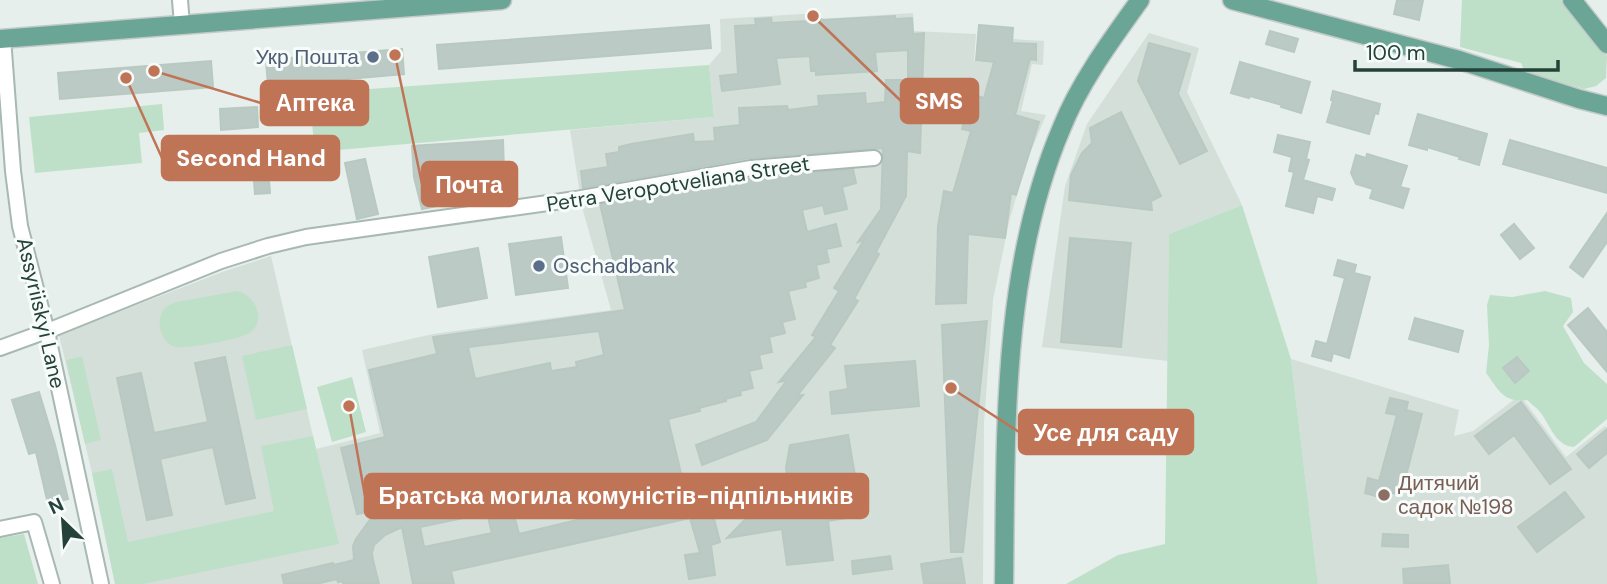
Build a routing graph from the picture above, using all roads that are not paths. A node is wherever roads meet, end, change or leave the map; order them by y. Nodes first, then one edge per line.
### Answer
1 (180, 0) edge
2 (502, 0) edge
3 (1140, 0) edge
4 (1232, 0) edge
5 (1572, 0) edge
6 (182, 25) junction
7 (1, 38) edge
8 (1607, 44) edge
9 (1607, 106) edge
10 (874, 158) dead end
11 (47, 332) junction
12 (0, 348) edge
13 (0, 529) edge
14 (52, 584) edge
15 (101, 584) edge
16 (1004, 584) edge

1 - 6 street
2 - 6 main road
3 - 16 main road
4 - 9 main road
5 - 8 main road
6 - 7 main road
7 - 11 street, Assyriiskyi Lane
10 - 11 street, Petra Veropotveliana Street
11 - 12 street, Petra Veropotveliana Street
11 - 15 street, Assyriiskyi Lane
13 - 14 street

